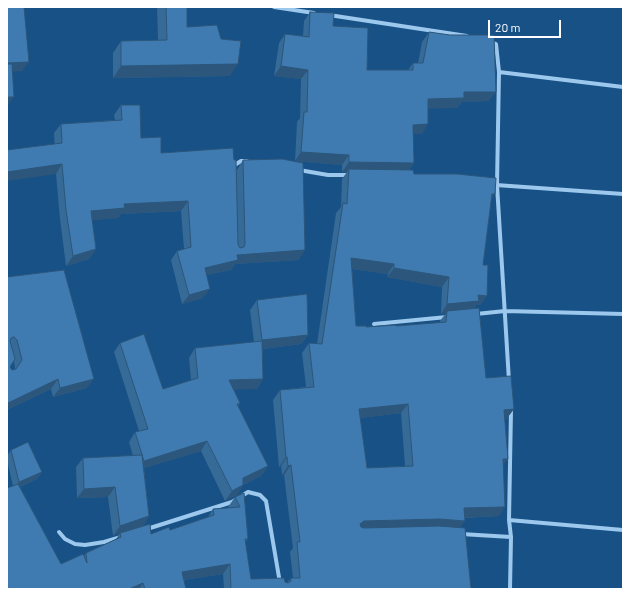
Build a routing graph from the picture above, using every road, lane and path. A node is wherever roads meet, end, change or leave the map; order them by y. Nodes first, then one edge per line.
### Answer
1 (274, 7) edge
2 (469, 36) edge
3 (484, 39) edge
4 (499, 72) junction
5 (623, 87) edge
6 (249, 161) edge
7 (292, 169) edge
8 (234, 174) edge
9 (352, 175) edge
10 (490, 184) edge
11 (498, 185) junction
12 (623, 194) edge
13 (504, 311) junction
14 (623, 314) edge
15 (468, 315) edge
16 (453, 317) edge
17 (374, 324) dead end
18 (509, 383) edge
19 (510, 405) edge
20 (509, 520) junction
21 (142, 530) edge
22 (623, 530) edge
23 (59, 532) dead end
24 (456, 534) edge
25 (127, 535) edge
26 (511, 537) junction
27 (281, 589) edge
28 (510, 589) edge

1 - 2 street
3 - 4 street
4 - 5 street
4 - 11 street
6 - 8 street
7 - 9 street
10 - 11 street
11 - 12 street
11 - 13 street
13 - 14 street
13 - 15 street
13 - 18 street
16 - 17 street
19 - 20 street
20 - 22 street
20 - 26 street
21 - 27 street
23 - 25 street
24 - 26 street
26 - 28 street

